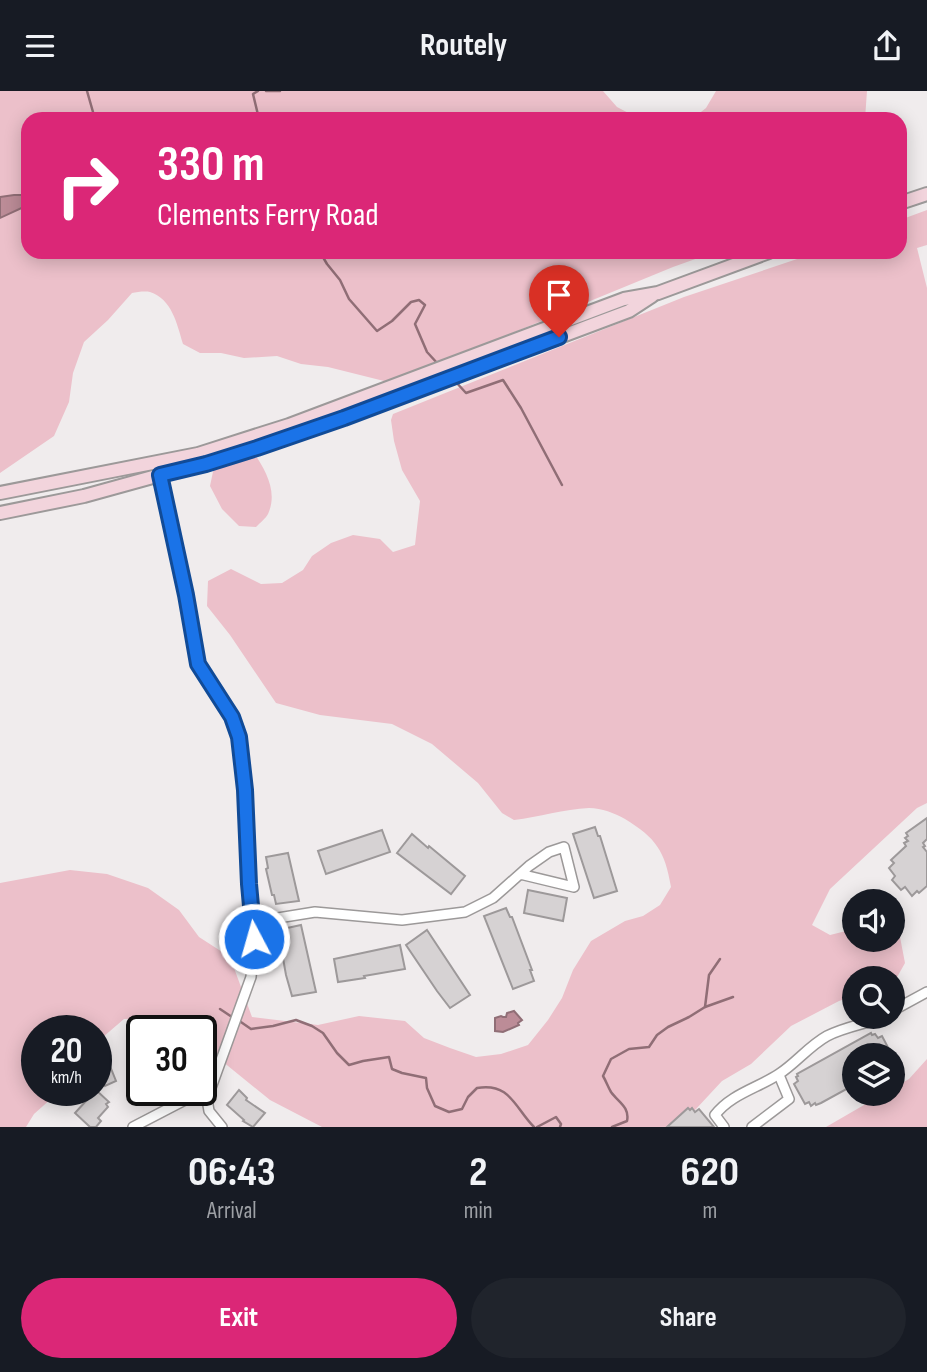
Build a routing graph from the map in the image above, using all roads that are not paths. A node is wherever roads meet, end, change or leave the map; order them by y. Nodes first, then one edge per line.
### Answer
1 (927, 194) edge
2 (907, 201) edge
3 (750, 259) edge
4 (426, 380) junction
5 (160, 475) junction
6 (0, 493) edge
7 (0, 513) edge
8 (520, 874) junction
9 (253, 922) junction
10 (927, 992) edge
11 (905, 1004) edge
12 (844, 1029) edge
13 (217, 1070) edge
14 (779, 1075) junction
15 (174, 1106) edge
16 (208, 1106) edge
17 (134, 1127) edge
18 (222, 1127) edge
19 (724, 1127) edge
20 (752, 1127) edge

1 - 2 main road
3 - 4 main road
4 - 5 main road
4 - 6 main road
5 - 7 main road
5 - 9 street
8 - 8 street
8 - 9 street
9 - 13 street
10 - 11 street
12 - 14 street
14 - 19 street
14 - 20 street
15 - 17 street
16 - 18 street

